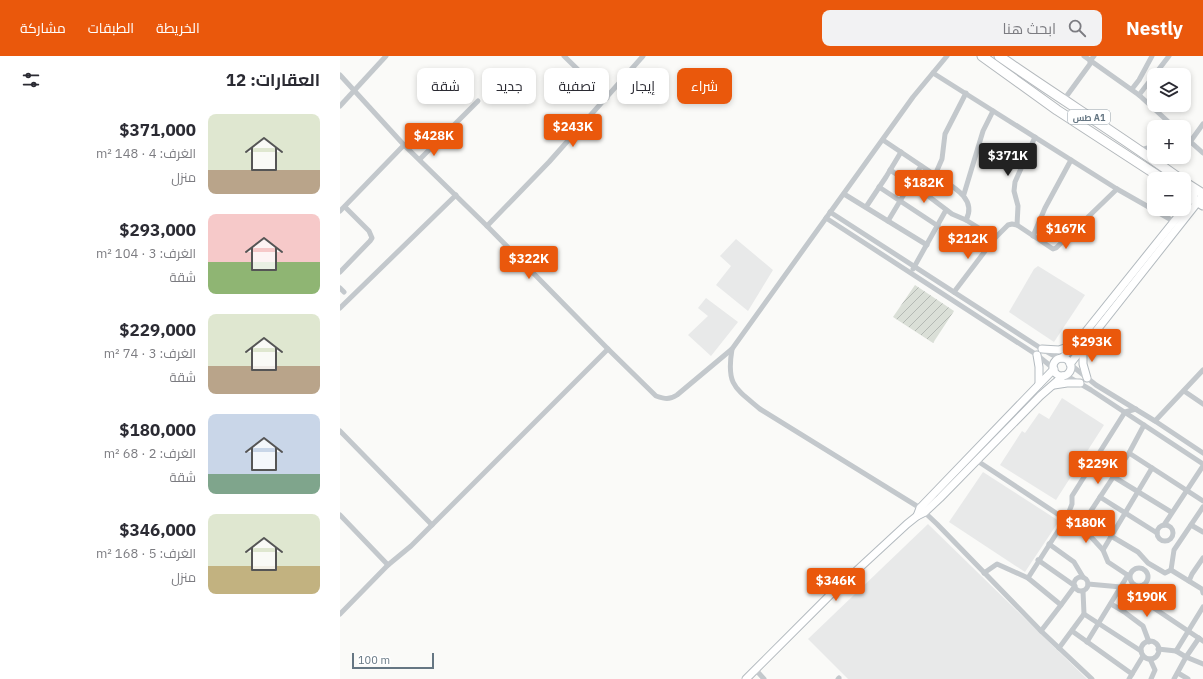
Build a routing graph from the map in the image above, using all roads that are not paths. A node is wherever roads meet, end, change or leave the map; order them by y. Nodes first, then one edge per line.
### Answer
1 (386, 56) edge
2 (564, 56) edge
3 (643, 56) edge
4 (947, 56) edge
5 (982, 56) edge
6 (999, 56) edge
7 (1084, 56) edge
8 (1152, 56) edge
9 (1169, 56) edge
10 (1092, 58) edge
11 (576, 68) edge
12 (933, 73) junction
13 (340, 75) edge
14 (1132, 89) junction
15 (355, 90) junction
16 (966, 93) junction
17 (1139, 95) junction
18 (609, 96) edge
19 (478, 101) dead end
20 (1063, 101) junction
21 (602, 104) edge
22 (340, 106) edge
23 (993, 111) junction
24 (1166, 120) edge
25 (1203, 124) edge
26 (1035, 137) junction
27 (883, 140) junction
28 (1191, 141) edge
29 (1191, 143) edge
30 (404, 145) junction
31 (1147, 148) edge
32 (1141, 150) junction
33 (901, 152) junction
34 (1203, 153) edge
35 (420, 159) junction
36 (1071, 160) junction
37 (921, 166) junction
38 (890, 170) junction
39 (1152, 172) edge
40 (1171, 172) edge
41 (935, 175) junction
42 (911, 183) junction
43 (879, 187) junction
44 (1117, 189) junction
45 (844, 194) junction
46 (964, 194) junction
47 (456, 195) junction
48 (1197, 197) edge
49 (1147, 200) edge
50 (900, 202) junction
51 (344, 207) junction
52 (866, 207) junction
53 (946, 210) junction
54 (340, 211) edge
55 (830, 212) junction
56 (1178, 216) edge
57 (826, 218) junction
58 (966, 220) junction
59 (888, 221) junction
60 (1017, 225) junction
61 (487, 226) junction
62 (938, 226) junction
63 (1033, 236) junction
64 (994, 238) junction
65 (927, 245) junction
66 (902, 259) junction
67 (898, 265) junction
68 (914, 267) junction
69 (340, 272) edge
70 (911, 273) junction
71 (954, 292) junction
72 (340, 308) edge
73 (994, 318) junction
74 (990, 325) junction
75 (1075, 345) junction
76 (608, 349) junction
77 (732, 349) junction
78 (1042, 349) junction
79 (1083, 349) junction
80 (1037, 355) junction
81 (1061, 359) junction
82 (1070, 365) junction
83 (1054, 368) junction
84 (1203, 370) edge
85 (1064, 376) junction
86 (1087, 378) junction
87 (1080, 383) junction
88 (1039, 384) junction
89 (1050, 387) junction
90 (1184, 391) junction
91 (1203, 404) edge
92 (1136, 409) junction
93 (1125, 412) junction
94 (1155, 421) junction
95 (1144, 425) junction
96 (340, 431) edge
97 (1130, 453) junction
98 (1203, 453) edge
99 (976, 460) junction
100 (1203, 465) edge
101 (1152, 468) junction
102 (1114, 477) junction
103 (1186, 490) junction
104 (1138, 491) junction
105 (937, 495) junction
106 (1100, 497) junction
107 (1203, 501) edge
108 (1203, 507) edge
109 (922, 510) junction
110 (1172, 512) junction
111 (1125, 513) junction
112 (340, 515) edge
113 (1067, 518) junction
114 (432, 525) junction
115 (1164, 525) junction
116 (1191, 525) junction
117 (1081, 526) junction
118 (1203, 532) edge
119 (1157, 533) junction
120 (1111, 536) junction
121 (1049, 544) junction
122 (1103, 550) junction
123 (1203, 558) edge
124 (1038, 560) junction
125 (1148, 563) junction
126 (388, 565) junction
127 (1201, 566) edge
128 (1144, 569) junction
129 (1172, 570) junction
130 (984, 573) junction
131 (1129, 575) junction
132 (1082, 577) junction
133 (1028, 578) junction
134 (1189, 581) junction
135 (1088, 584) junction
136 (1075, 586) junction
137 (1141, 586) junction
138 (1121, 588) junction
139 (1083, 591) junction
140 (1203, 593) edge
141 (1133, 594) junction
142 (1111, 604) junction
143 (1061, 605) junction
144 (1203, 607) edge
145 (1123, 611) junction
146 (340, 614) edge
147 (1084, 614) junction
148 (1099, 623) junction
149 (1041, 631) junction
150 (1072, 631) junction
151 (1188, 632) junction
152 (1201, 640) edge
153 (1087, 642) junction
154 (1149, 642) junction
155 (1059, 648) junction
156 (1158, 650) junction
157 (1176, 651) junction
158 (1142, 654) junction
159 (1186, 657) junction
160 (1150, 659) junction
161 (1203, 664) edge
162 (756, 670) junction
163 (1178, 673) junction
164 (1130, 677) edge
165 (746, 679) edge
166 (764, 679) edge
167 (1092, 679) edge
168 (1151, 679) edge
169 (1174, 679) edge
170 (1188, 679) edge

1 - 15 street
2 - 11 street
3 - 18 street
4 - 12 street
5 - 39 highway, طس A1
6 - 20 highway, طس A1
7 - 10 street
8 - 14 street
9 - 17 street
10 - 14 street
10 - 20 street
12 - 16 street
12 - 27 street
13 - 15 street
14 - 17 street
15 - 22 street
15 - 30 street
16 - 23 street
16 - 41 street
17 - 24 street
19 - 35 street
20 - 32 highway, طس A1
21 - 61 street
23 - 26 street
23 - 46 street
25 - 28 street
26 - 36 street
26 - 60 street
27 - 33 street
27 - 45 street
29 - 34 street
30 - 35 street
30 - 51 street
31 - 32 street
32 - 40 highway, طس A1
33 - 37 street
33 - 38 street
35 - 47 street
36 - 44 street
36 - 63 street
37 - 41 street
37 - 42 street
38 - 42 street
38 - 43 street
41 - 46 street
42 - 50 street
42 - 53 street
43 - 50 street
43 - 52 street
44 - 49 street
44 - 63 street
45 - 52 street
45 - 55 street
46 - 58 street
47 - 61 street
47 - 72 street
48 - 79 street
50 - 59 street
50 - 62 street
51 - 54 street
51 - 69 street
52 - 59 street
53 - 58 street
53 - 62 street
55 - 57 street
55 - 66 street
56 - 75 street
57 - 67 street
57 - 77 street
58 - 64 street
59 - 65 street
60 - 63 street
60 - 64 street
61 - 76 street
62 - 65 street
64 - 71 street
65 - 68 street
66 - 67 street
66 - 68 street
67 - 70 street
68 - 70 street
68 - 71 street
70 - 74 street
71 - 73 street
73 - 74 street
73 - 78 street
74 - 80 street
75 - 78 street
75 - 81 street
76 - 77 street
76 - 114 street
77 - 109 street
78 - 81 street
79 - 82 street
79 - 86 street
80 - 83 street
80 - 88 street
81 - 82 street
81 - 83 street
82 - 85 street
82 - 86 street
83 - 85 street
83 - 88 street
84 - 90 street
85 - 87 street
85 - 89 street
86 - 92 street
87 - 89 street
87 - 93 street
88 - 105 street
89 - 99 street
90 - 91 street
90 - 94 street
92 - 93 street
92 - 94 street
93 - 95 street
93 - 113 street
94 - 98 street
95 - 97 street
95 - 100 street
96 - 114 street
97 - 101 street
97 - 102 street
99 - 105 street
99 - 113 street
100 - 103 street
101 - 103 street
101 - 104 street
102 - 104 street
102 - 106 street
103 - 107 street
103 - 110 street
104 - 110 street
104 - 111 street
105 - 109 street
106 - 111 street
106 - 117 street
108 - 116 street
109 - 130 street
109 - 162 street
110 - 115 street
111 - 119 street
111 - 120 street
112 - 126 street
113 - 117 street
113 - 121 street
114 - 126 street
115 - 119 street
115 - 119 street
116 - 118 street
116 - 129 street
117 - 122 street
120 - 122 street
120 - 125 street
121 - 124 street
121 - 132 street
122 - 131 street
123 - 127 street
124 - 133 street
124 - 136 street
125 - 128 street
125 - 129 street
126 - 146 street
127 - 134 street
128 - 131 street
128 - 137 street
129 - 134 street
130 - 133 street
130 - 149 street
131 - 137 street
131 - 138 street
132 - 135 street
132 - 136 street
133 - 143 street
134 - 140 street
135 - 138 street
135 - 139 street
136 - 139 street
136 - 143 street
137 - 141 street
138 - 141 street
138 - 142 street
139 - 147 street
141 - 145 street
141 - 151 street
142 - 145 street
142 - 148 street
143 - 149 street
144 - 151 street
145 - 154 street
147 - 148 street
147 - 150 street
148 - 153 street
148 - 158 street
149 - 155 street
150 - 153 street
150 - 155 street
151 - 152 street
151 - 157 street
152 - 159 street
153 - 164 street
154 - 156 street
154 - 158 street
155 - 167 street
156 - 157 street
156 - 160 street
157 - 159 street
158 - 160 street
158 - 164 street
159 - 161 street
159 - 163 street
160 - 168 street
162 - 165 street
162 - 166 street
163 - 169 street
163 - 170 street

